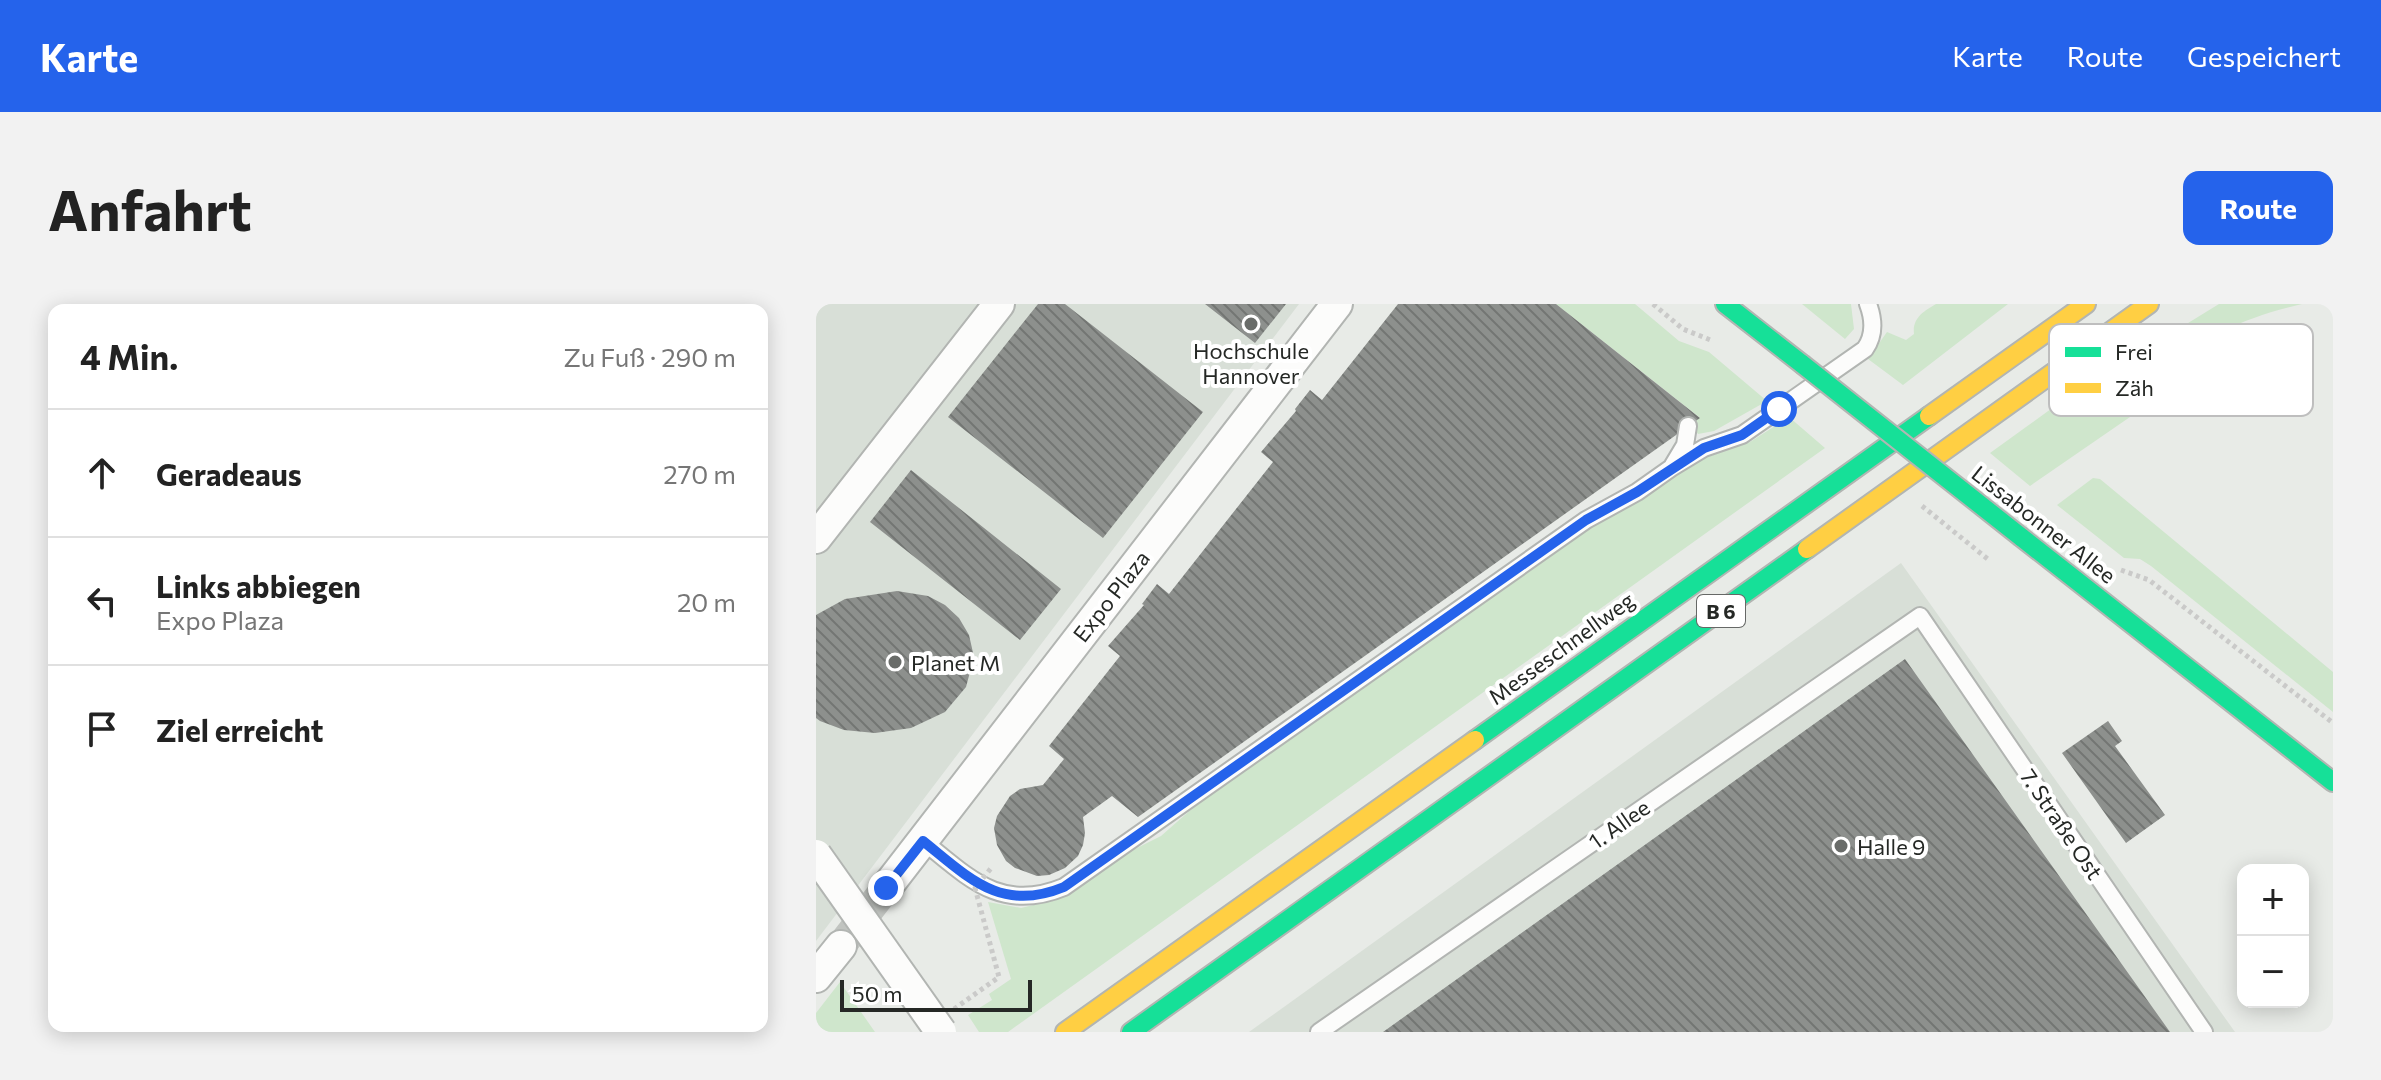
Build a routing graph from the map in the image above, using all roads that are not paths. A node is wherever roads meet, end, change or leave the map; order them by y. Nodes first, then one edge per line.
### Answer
1 (999, 304) edge
2 (1337, 304) edge
3 (1725, 304) edge
4 (1868, 304) edge
5 (2086, 304) edge
6 (2149, 304) edge
7 (2058, 324) edge
8 (2121, 324) edge
9 (2021, 327) dead end
10 (2049, 330) edge
11 (1998, 367) junction
12 (2049, 376) edge
13 (1688, 426) dead end
14 (1671, 468) junction
15 (816, 538) edge
16 (1429, 610) dead end
17 (1920, 616) joint
18 (1425, 633) junction
19 (2333, 782) edge
20 (923, 841) junction
21 (816, 855) edge
22 (886, 888) tunnel mouth
23 (841, 946) tunnel mouth
24 (816, 977) edge
25 (937, 1028) edge
26 (1065, 1032) edge
27 (1131, 1032) edge
28 (1319, 1032) edge
29 (2204, 1032) edge

1 - 15 street
2 - 20 street, Expo Plaza
3 - 19 main road, Lissabonner Allee, bridge
4 - 14 lane
5 - 7 main road, Messeschnellweg / B 6
6 - 8 main road, B 6
9 - 11 main road
10 - 11 main road, Messeschnellweg / B 6
11 - 26 main road, Messeschnellweg / B 6
12 - 27 main road, B 6
13 - 14 lane
14 - 18 lane
16 - 18 lane
17 - 28 lane, 1. Allee
17 - 29 lane, 7. Straße Ost
18 - 20 lane
20 - 22 street, Expo Plaza
21 - 25 street, bridge
23 - 24 street

